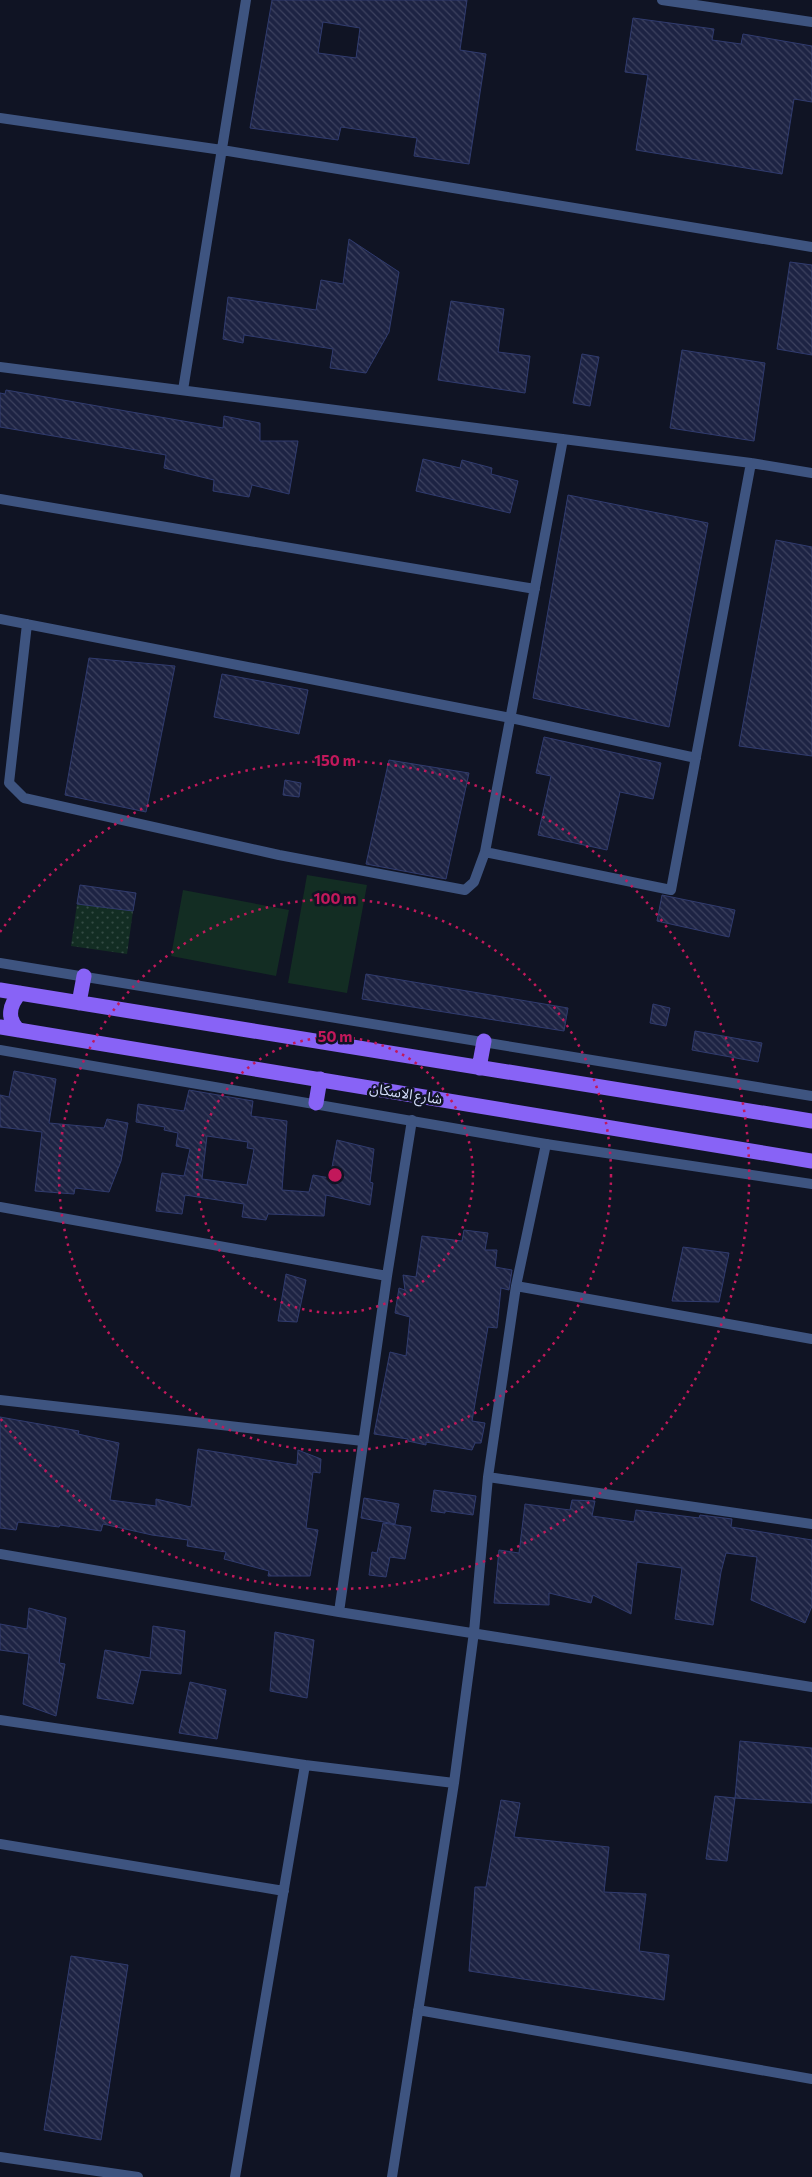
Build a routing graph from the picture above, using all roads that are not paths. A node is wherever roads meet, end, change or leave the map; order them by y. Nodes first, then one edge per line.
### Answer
1 (246, 0) edge
2 (662, 0) edge
3 (812, 22) edge
4 (0, 118) edge
5 (222, 150) junction
6 (812, 247) edge
7 (0, 367) edge
8 (183, 390) junction
9 (563, 439) junction
10 (751, 463) junction
11 (812, 473) edge
12 (0, 498) edge
13 (535, 589) junction
14 (0, 618) edge
15 (27, 624) junction
16 (510, 718) junction
17 (696, 758) junction
18 (485, 852) junction
19 (0, 962) edge
20 (84, 976) junction
21 (0, 990) edge
22 (20, 993) junction
23 (79, 1003) junction
24 (0, 1027) edge
25 (18, 1030) junction
26 (484, 1041) junction
27 (0, 1050) edge
28 (479, 1068) junction
29 (320, 1079) junction
30 (812, 1096) edge
31 (316, 1103) junction
32 (412, 1120) junction
33 (812, 1121) edge
34 (546, 1144) junction
35 (812, 1161) edge
36 (812, 1184) edge
37 (0, 1207) edge
38 (387, 1276) junction
39 (516, 1286) junction
40 (812, 1339) edge
41 (0, 1400) edge
42 (363, 1441) junction
43 (488, 1477) junction
44 (812, 1524) edge
45 (0, 1554) edge
46 (339, 1612) junction
47 (474, 1632) junction
48 (812, 1687) edge
49 (0, 1720) edge
50 (305, 1765) junction
51 (454, 1783) junction
52 (0, 1844) edge
53 (284, 1891) junction
54 (418, 2010) junction
55 (812, 2079) edge
56 (0, 2157) edge
57 (138, 2177) edge
58 (234, 2177) edge
59 (392, 2177) edge

1 - 5 street
2 - 3 street
4 - 5 street
5 - 6 street
5 - 8 street
7 - 8 street
8 - 9 street
9 - 10 street
9 - 13 street
10 - 11 street
10 - 17 street
12 - 13 street
13 - 16 street
14 - 15 street
15 - 16 street
15 - 18 street
16 - 17 street
16 - 18 street
17 - 18 street
19 - 20 street
20 - 23 main road
20 - 26 street
21 - 22 main road
22 - 23 main road
22 - 25 main road
23 - 28 main road
24 - 25 main road, شارع الاسكان
25 - 29 main road, شارع الاسكان
26 - 28 main road
26 - 30 street
27 - 31 street
28 - 33 main road
29 - 31 main road
29 - 35 main road, شارع الاسكان
31 - 32 street
32 - 34 street
32 - 38 street
34 - 36 street
34 - 39 street
37 - 38 street
38 - 42 street
39 - 40 street
39 - 43 street
41 - 42 street
42 - 46 street
43 - 44 street
43 - 47 street
45 - 46 street
46 - 47 street
47 - 48 street
47 - 51 street
49 - 50 street
50 - 51 street
50 - 53 street
51 - 54 street
52 - 53 street
53 - 58 street
54 - 55 street
54 - 59 street
56 - 57 street

